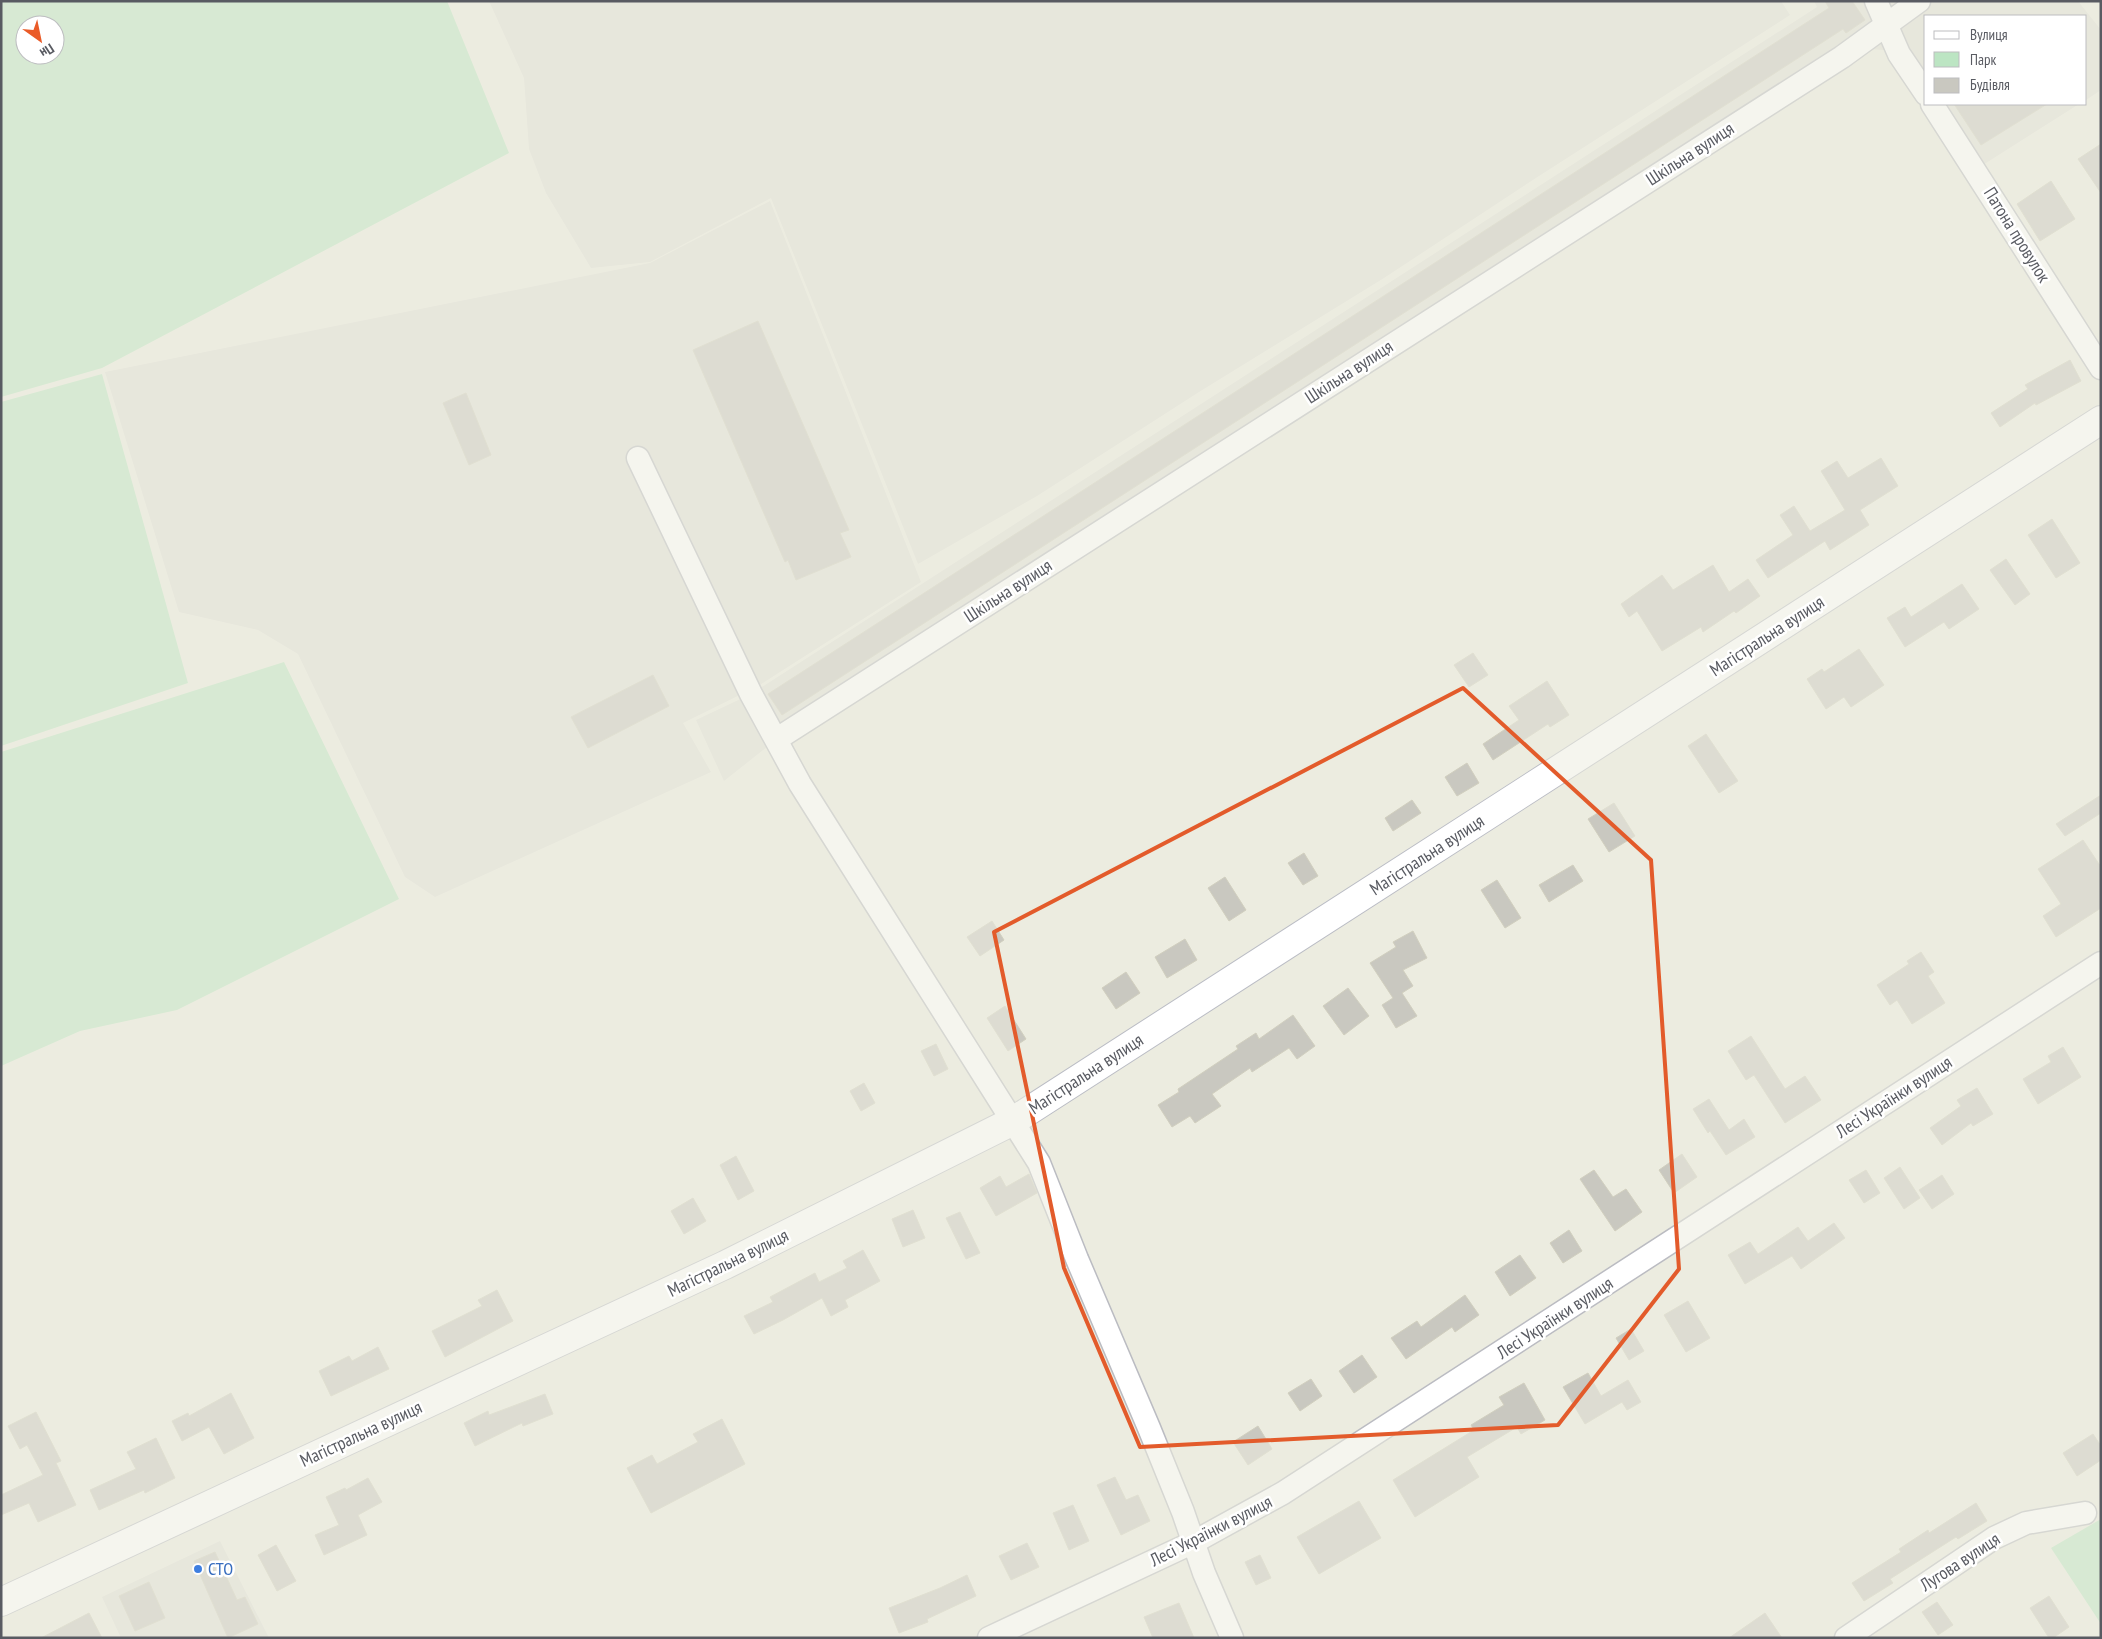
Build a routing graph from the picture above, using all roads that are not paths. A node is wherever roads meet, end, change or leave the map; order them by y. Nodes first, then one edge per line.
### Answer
1 (1876, 1) edge
2 (1919, 1) edge
3 (1886, 26) junction
4 (1924, 91) edge
5 (1933, 105) edge
6 (2101, 368) edge
7 (2100, 422) edge
8 (638, 458) dead end
9 (777, 739) junction
10 (2101, 963) edge
11 (1013, 1121) junction
12 (2084, 1514) dead end
13 (1194, 1542) junction
14 (1, 1602) edge
15 (989, 1638) edge
16 (1232, 1638) edge
17 (1846, 1638) edge

1 - 3 street
2 - 3 street, Шкільна вулиця
3 - 4 street
3 - 9 street, Шкільна вулиця
5 - 6 street, Патона провулок
7 - 11 main road, Магістральна вулиця
8 - 9 street
9 - 11 street
10 - 13 street, Лесі Українки вулиця
11 - 13 street
11 - 14 main road, Магістральна вулиця
12 - 17 street, Лугова вулиця
13 - 15 street, Лесі Українки вулиця
13 - 16 street

